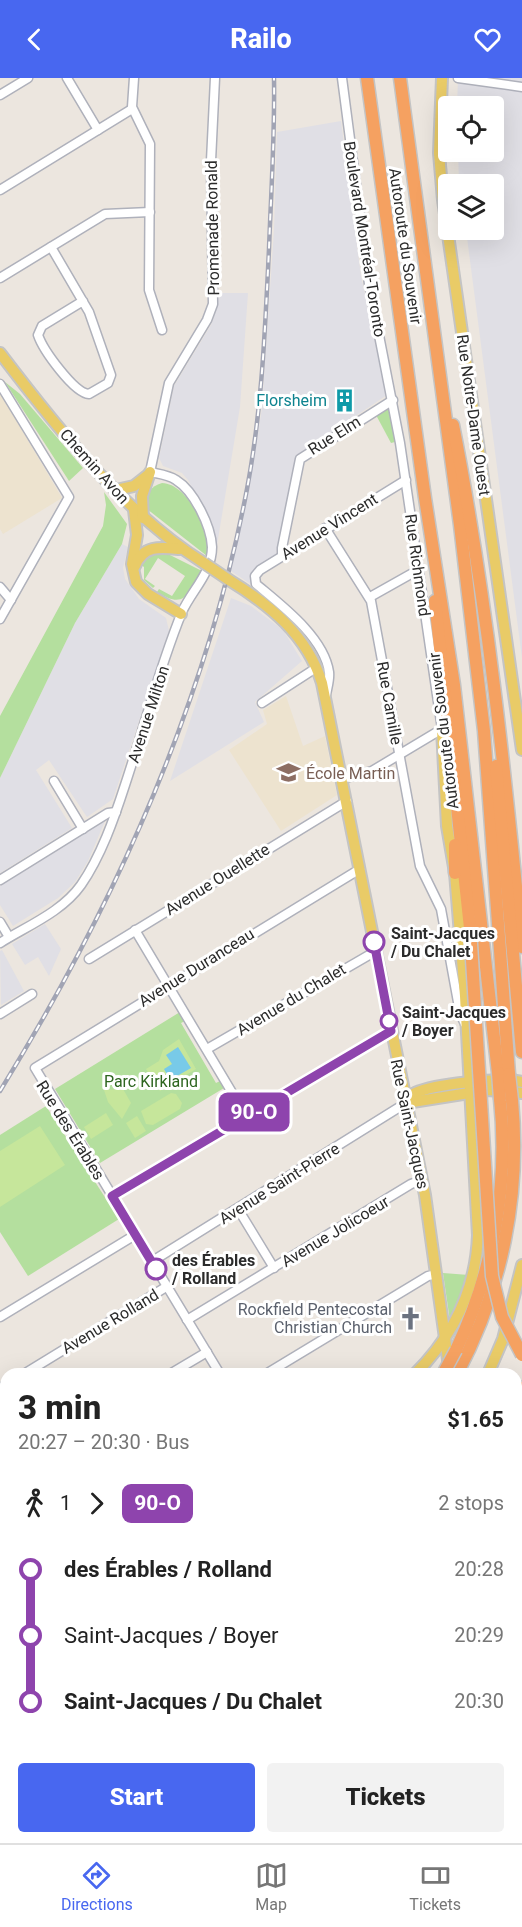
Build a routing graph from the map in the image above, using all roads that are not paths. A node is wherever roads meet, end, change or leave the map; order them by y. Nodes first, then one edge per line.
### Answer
1 (28, 78) edge
2 (67, 78) edge
3 (134, 78) edge
4 (215, 78) edge
5 (342, 78) edge
6 (365, 78) edge
7 (400, 78) edge
8 (442, 78) edge
9 (458, 78) edge
10 (522, 87) edge
11 (0, 95) edge
12 (132, 109) junction
13 (98, 130) junction
14 (0, 190) edge
15 (150, 212) junction
16 (51, 247) junction
17 (139, 265) dead end
18 (150, 265) junction
19 (0, 278) edge
20 (82, 301) junction
21 (162, 330) dead end
22 (436, 336) junction
23 (0, 353) edge
24 (0, 384) edge
25 (393, 400) junction
26 (150, 472) junction
27 (406, 480) junction
28 (116, 490) junction
29 (425, 498) junction
30 (139, 514) junction
31 (325, 528) junction
32 (182, 549) junction
33 (282, 555) junction
34 (204, 563) joint
35 (418, 570) junction
36 (133, 572) junction
37 (255, 576) joint
38 (0, 587) edge
39 (370, 597) junction
40 (6, 605) edge
41 (182, 614) junction
42 (0, 619) edge
43 (488, 648) junction
44 (316, 668) junction
45 (326, 699) junction
46 (262, 704) dead end
47 (442, 729) junction
48 (522, 750) edge
49 (399, 754) junction
50 (342, 779) junction
51 (54, 782) dead end
52 (455, 786) junction
53 (347, 801) junction
54 (116, 812) junction
55 (83, 829) junction
56 (360, 869) junction
57 (455, 873) junction
58 (0, 880) edge
59 (0, 922) edge
60 (135, 930) junction
61 (9, 938) junction
62 (0, 943) edge
63 (522, 947) edge
64 (376, 951) junction
65 (89, 959) dead end
66 (169, 984) junction
67 (32, 994) dead end
68 (0, 1014) edge
69 (467, 1027) junction
70 (391, 1031) junction
71 (207, 1049) junction
72 (522, 1052) edge
73 (35, 1070) joint
74 (504, 1073) junction
75 (522, 1082) edge
76 (470, 1088) junction
77 (512, 1097) edge
78 (406, 1103) junction
79 (246, 1116) junction
80 (422, 1180) junction
81 (112, 1196) junction
82 (238, 1209) junction
83 (135, 1235) junction
84 (152, 1262) junction
85 (522, 1265) edge
86 (274, 1268) junction
87 (437, 1274) junction
88 (166, 1287) junction
89 (0, 1317) edge
90 (187, 1320) junction
91 (445, 1338) junction
92 (207, 1352) junction
93 (522, 1355) edge
94 (34, 1368) edge
95 (181, 1368) edge
96 (216, 1368) edge
97 (276, 1368) edge
98 (420, 1368) edge
99 (446, 1368) edge
100 (455, 1368) edge
101 (458, 1368) edge
102 (491, 1368) edge

1 - 11 street
2 - 13 street
3 - 12 street
4 - 26 street, Promenade Ronald
5 - 25 street, Boulevard Montréal-Toronto
6 - 29 highway, Autoroute du Souvenir
7 - 22 highway, Autoroute du Souvenir
8 - 48 main road, Rue Notre-Dame Ouest
9 - 10 street
12 - 13 street
12 - 15 street
13 - 14 street
15 - 16 street
15 - 18 street
16 - 19 street
16 - 20 street
17 - 18 street
18 - 21 street
20 - 20 street
22 - 43 highway
22 - 74 highway, Autoroute du Souvenir
23 - 28 main road, Chemin Avon
24 - 40 street
25 - 27 street, Rue Richmond
25 - 33 street, Rue Elm
26 - 28 main road
26 - 30 main road
26 - 41 street, Avenue Milton
27 - 31 street, Avenue Vincent
27 - 35 street, Rue Richmond
28 - 30 main road, Chemin Avon
29 - 52 highway
29 - 74 highway, Autoroute du Souvenir
30 - 32 main road, Chemin Avon
30 - 36 main road
31 - 33 street, Avenue Vincent
31 - 39 street, Rue Camille
32 - 34 main road, Chemin Avon
32 - 36 main road
33 - 37 street, Avenue Vincent
34 - 44 main road, Rue Saint-Jacques, bridge
35 - 39 street
35 - 47 street, Rue Richmond
36 - 41 main road
37 - 45 street, Rue Saint-Jacques
38 - 40 street
39 - 49 street, Rue Camille
40 - 42 street
41 - 54 street, Avenue Milton
43 - 63 highway
43 - 72 highway
44 - 45 main road, Rue Saint-Jacques
44 - 46 street
45 - 50 main road, Rue Saint-Jacques
47 - 49 street
47 - 57 main road
49 - 50 street
49 - 69 street, Rue Camille
50 - 53 main road, Rue Saint-Jacques
51 - 55 street
52 - 57 highway
52 - 93 highway, bridge
53 - 56 main road, Rue Saint-Jacques
53 - 60 street, Avenue Ouellette
54 - 55 street
54 - 61 street, Avenue Milton
55 - 58 street
56 - 64 main road, Rue Saint-Jacques
56 - 66 street, Avenue Duranceau
57 - 69 main road
59 - 61 street
60 - 65 street, Avenue Ouellette
60 - 66 street
61 - 62 street, Avenue Milton
64 - 70 main road, Rue Saint-Jacques
64 - 71 street, Avenue du Chalet
66 - 71 street
66 - 73 street, Avenue Duranceau
67 - 68 street
69 - 76 main road
70 - 78 main road, Rue Saint-Jacques
70 - 79 street
71 - 79 street
73 - 81 street, Rue des Érables
74 - 77 highway, Autoroute du Souvenir, bridge
75 - 76 main road, Avenue Saint-Pierre
76 - 77 main road, Avenue Saint-Pierre
76 - 78 main road, Avenue Saint-Pierre
76 - 91 main road
77 - 99 highway, Autoroute du Souvenir, bridge
77 - 101 highway, Autoroute du Souvenir
78 - 80 main road, Rue Saint-Jacques
78 - 82 street, Avenue Saint-Pierre
79 - 81 street
80 - 86 street, Avenue Jolicoeur
80 - 87 main road, Rue Saint-Jacques
81 - 83 street, Rue des Érables
82 - 84 street, Avenue Saint-Pierre
82 - 86 street
83 - 84 street, Rue des Érables
83 - 89 street
84 - 88 street, Rue des Érables
85 - 102 main road
86 - 90 street, Avenue Jolicoeur
87 - 91 main road, Rue Saint-Jacques
87 - 97 street
88 - 90 street, Rue des Érables
88 - 94 street, Avenue Rolland
90 - 92 street, Rue des Érables
91 - 98 main road
91 - 100 main road, Rue Saint-Jacques
92 - 95 street
92 - 96 street, Rue des Érables

